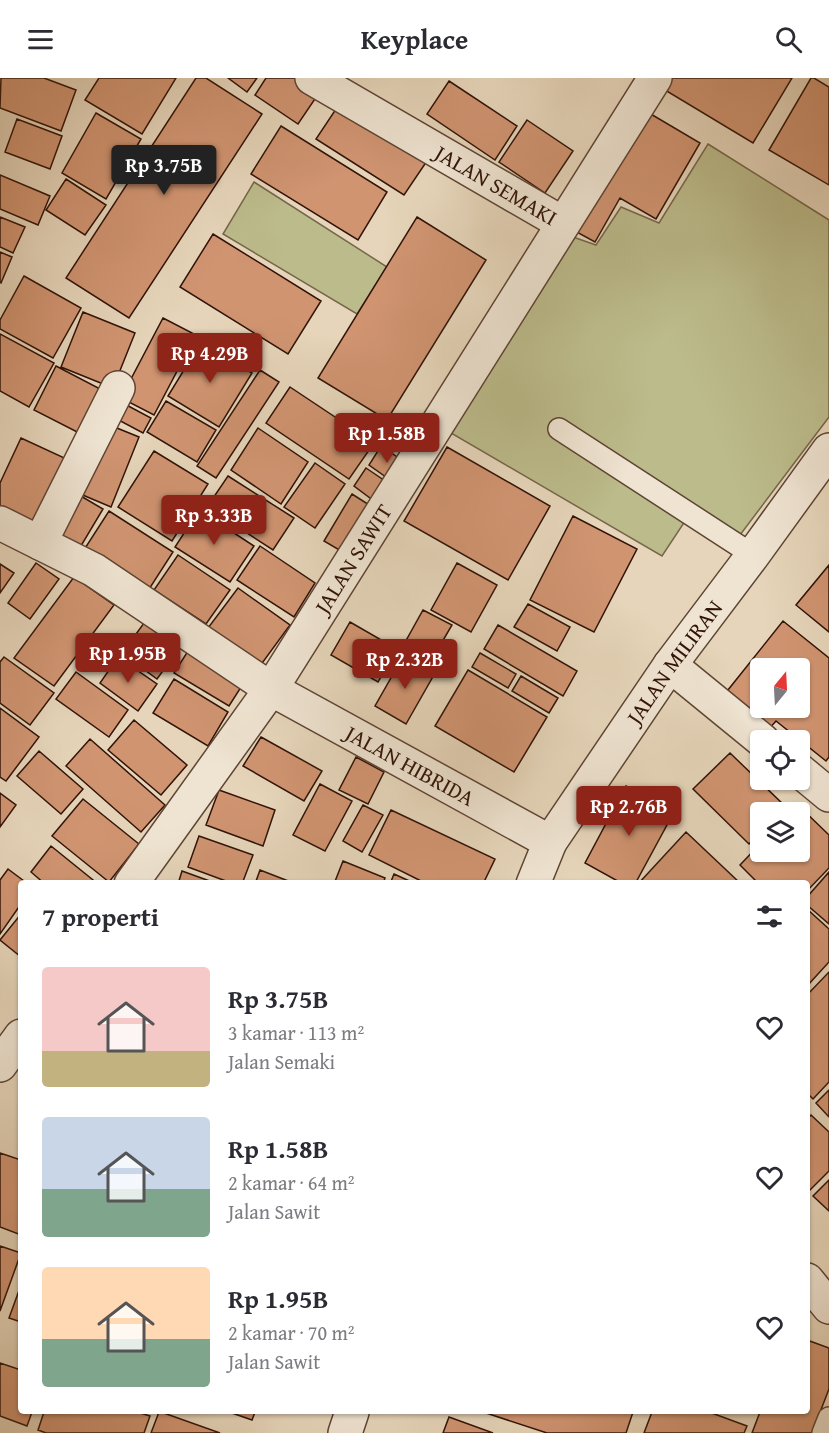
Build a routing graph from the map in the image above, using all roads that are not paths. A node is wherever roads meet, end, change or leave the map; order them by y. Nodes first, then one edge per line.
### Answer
1 (312, 78) edge
2 (655, 78) edge
3 (562, 223) junction
4 (118, 388) dead end
5 (558, 429) dead end
6 (829, 450) edge
7 (0, 523) edge
8 (40, 543) junction
9 (753, 555) junction
10 (670, 665) junction
11 (271, 689) junction
12 (750, 730) edge
13 (810, 779) edge
14 (829, 795) edge
15 (550, 842) junction
16 (134, 880) edge
17 (535, 880) edge
18 (18, 1040) edge
19 (0, 1065) edge
20 (810, 1284) edge
21 (829, 1307) edge
22 (351, 1414) edge
23 (829, 1418) edge
24 (345, 1433) edge
25 (823, 1433) edge

1 - 3 street, JALAN SEMAKI
2 - 3 street, JALAN SEMAKI
3 - 11 street, JALAN SAWIT
4 - 8 street
5 - 9 lane
6 - 9 street, JALAN MILIRAN
7 - 8 street, JALAN HIBRIDA
8 - 11 street, JALAN HIBRIDA
9 - 10 street, JALAN MILIRAN
10 - 12 street
10 - 15 street, JALAN MILIRAN
11 - 15 street, JALAN HIBRIDA
11 - 16 street, JALAN SAWIT
13 - 14 street
15 - 17 street, JALAN MILIRAN
18 - 19 street
20 - 21 street
22 - 24 street
23 - 25 lane

